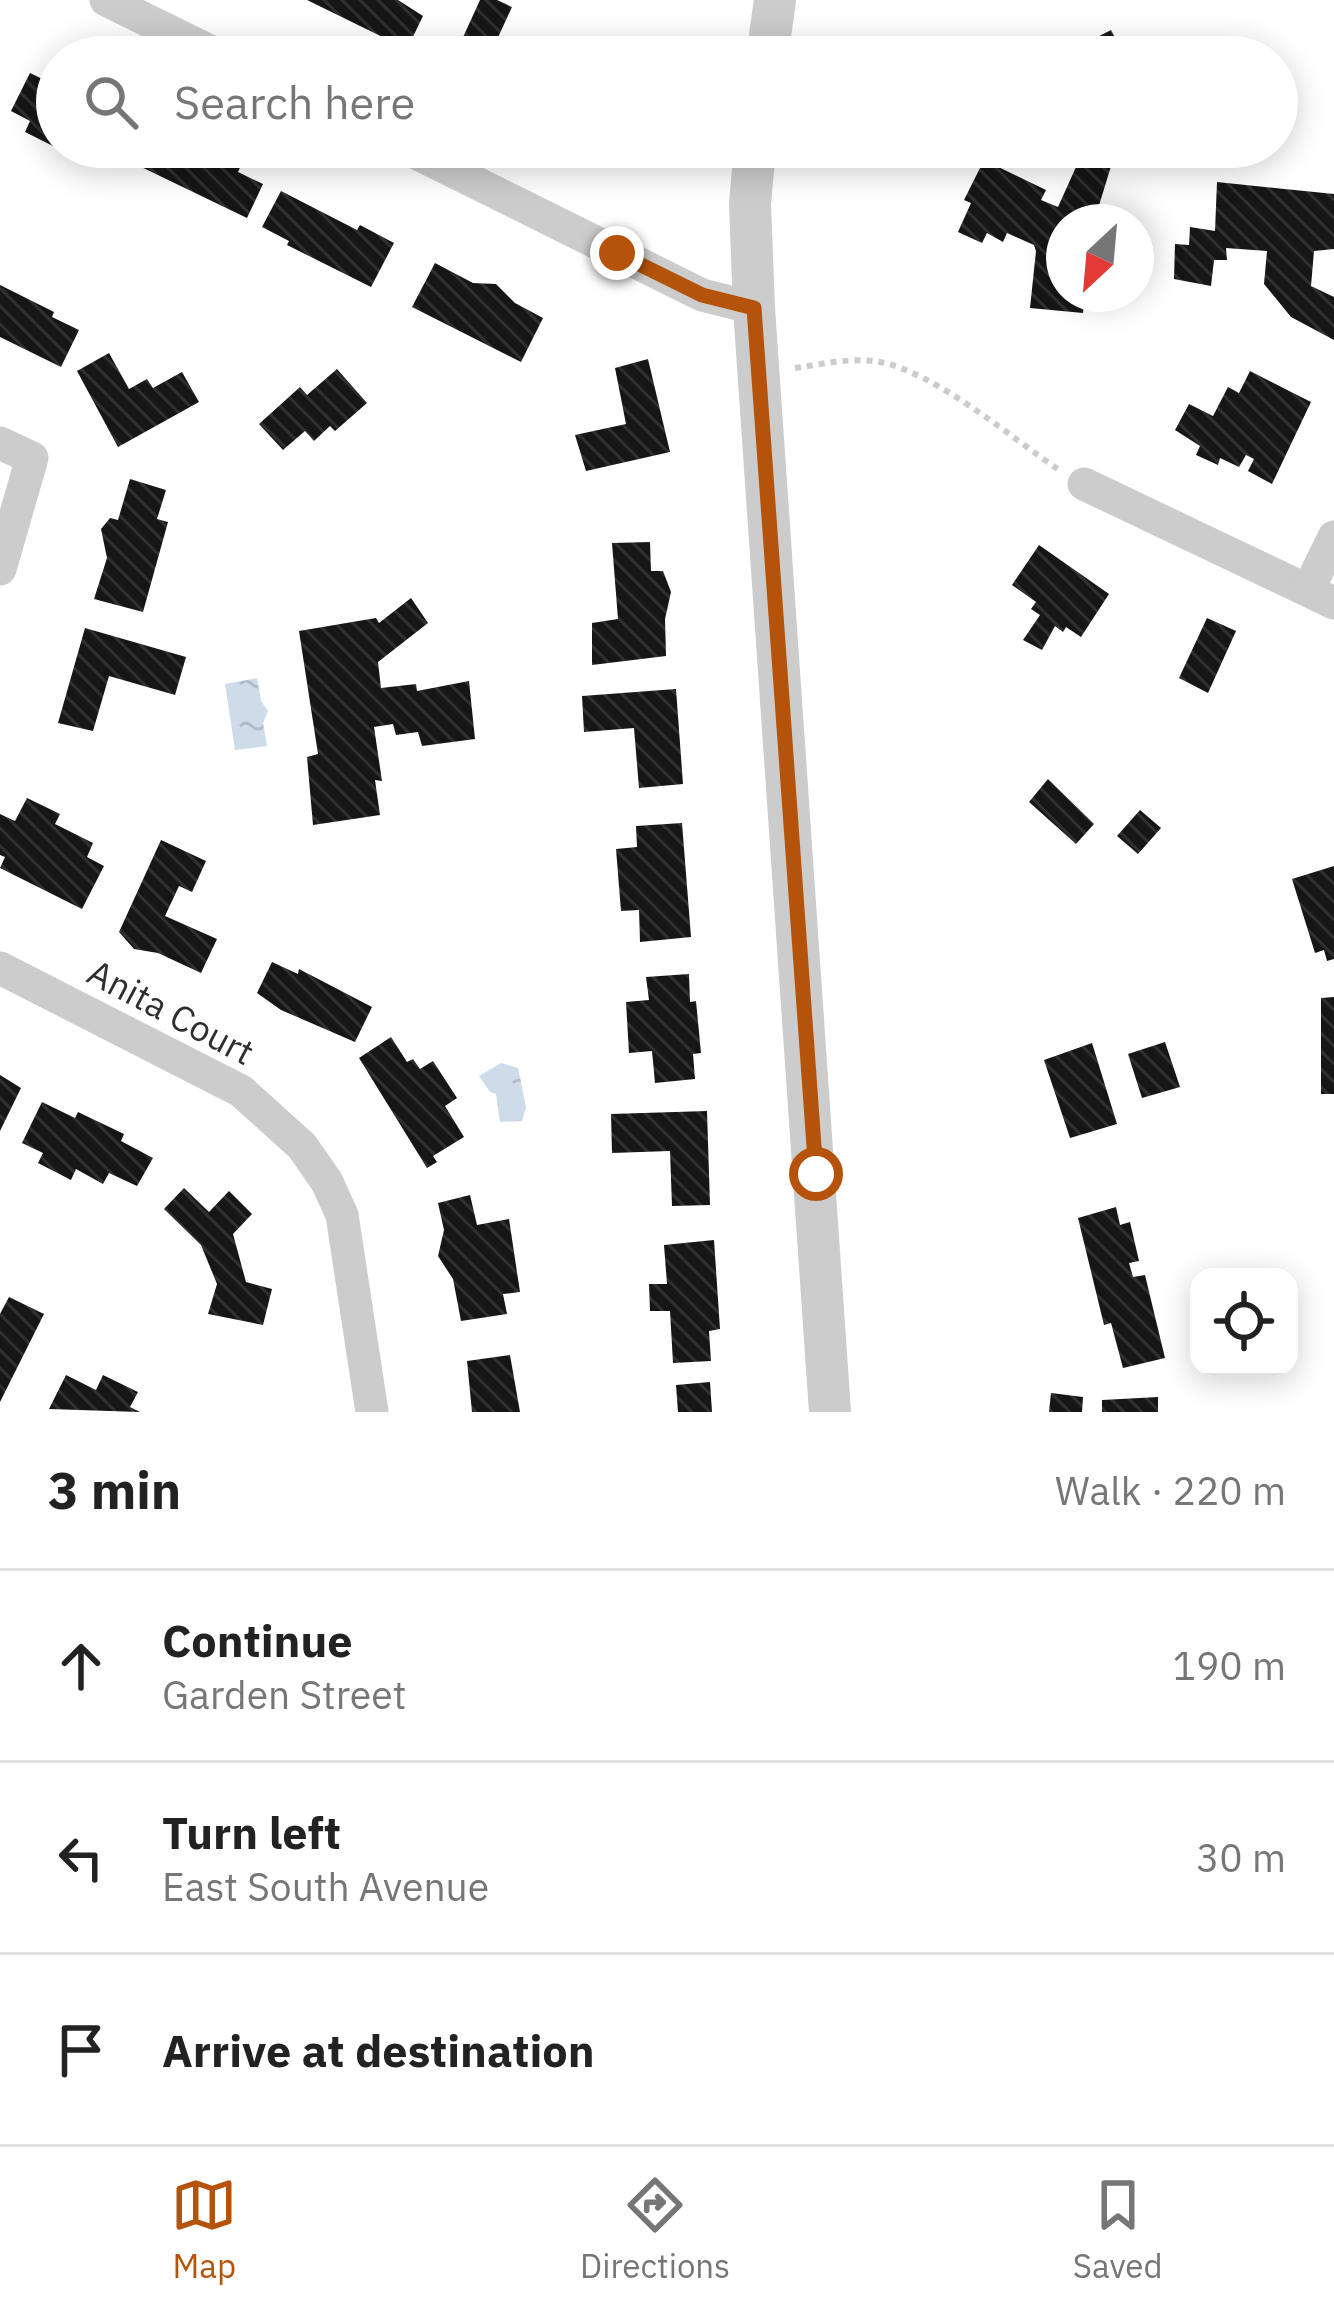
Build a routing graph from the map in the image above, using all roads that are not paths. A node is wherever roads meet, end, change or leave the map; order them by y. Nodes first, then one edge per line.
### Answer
1 (106, 0) edge
2 (775, 0) edge
3 (179, 36) edge
4 (770, 36) edge
5 (446, 168) edge
6 (753, 168) edge
7 (754, 308) junction
8 (0, 443) edge
9 (1084, 484) road end
10 (1334, 537) edge
11 (0, 569) edge
12 (1321, 596) edge
13 (0, 968) edge
14 (372, 1412) edge
15 (830, 1412) edge

1 - 3 street
2 - 4 street
5 - 7 street
6 - 7 street
7 - 15 street
8 - 11 street
9 - 12 street
10 - 12 street
13 - 14 street, Anita Court

